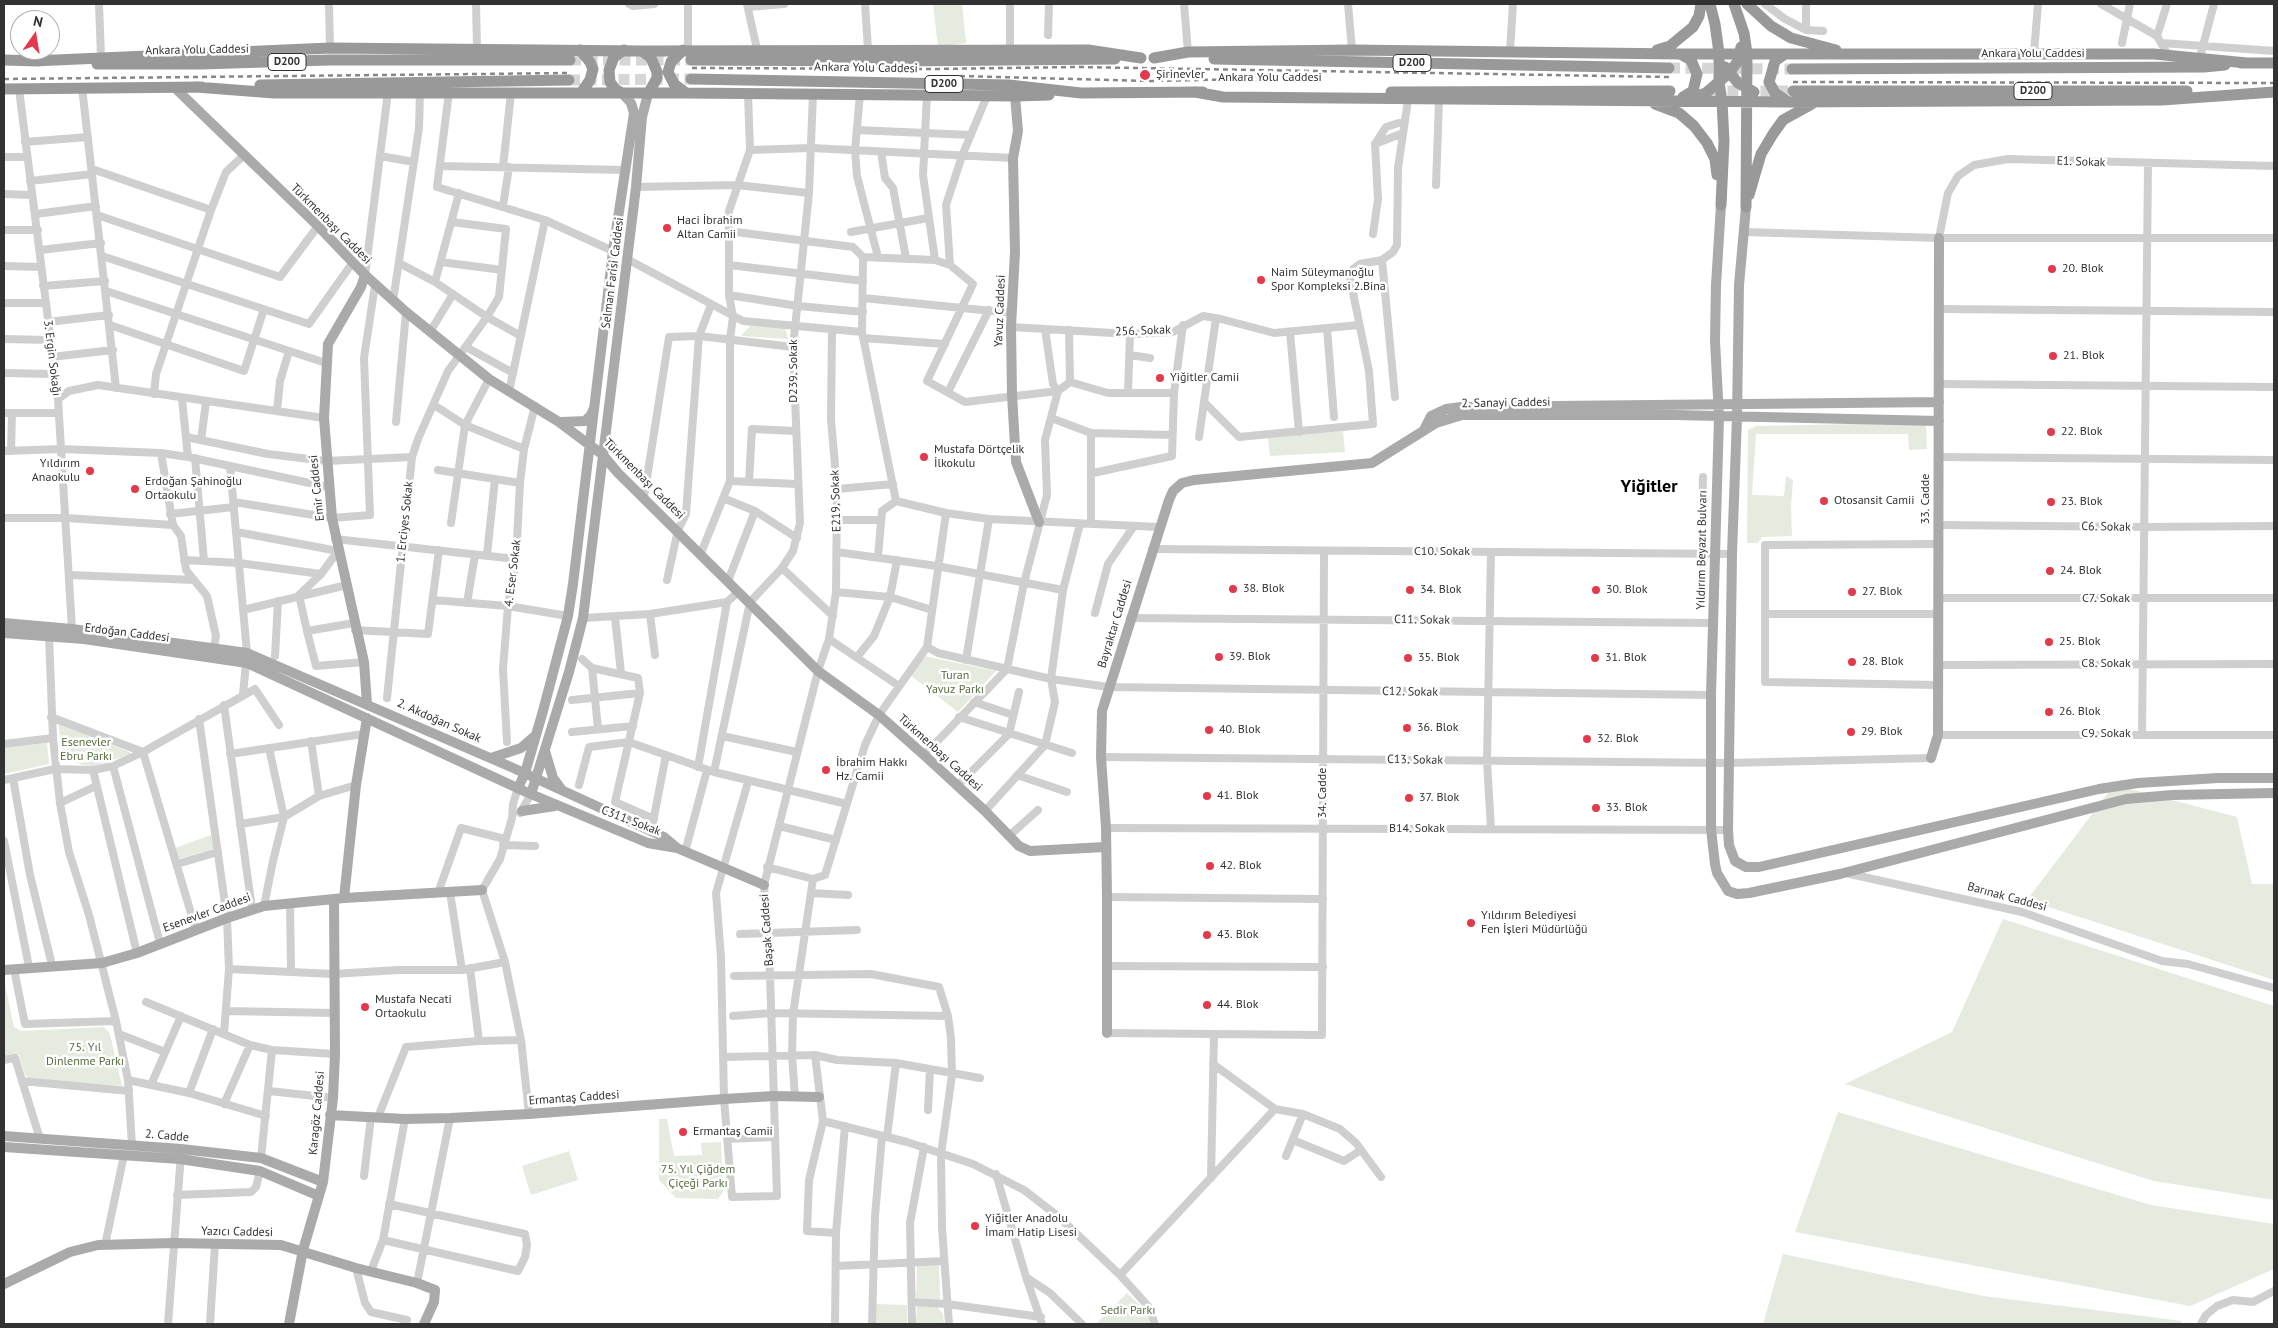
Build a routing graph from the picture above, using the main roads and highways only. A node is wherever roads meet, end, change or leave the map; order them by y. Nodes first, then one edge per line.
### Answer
1 (1701, 4) edge
2 (1710, 4) edge
3 (1734, 4) edge
4 (1747, 4) edge
5 (580, 50) junction
6 (624, 50) junction
7 (642, 51) junction
8 (687, 53) junction
9 (1719, 53) junction
10 (1743, 53) junction
11 (1648, 54) junction
12 (1680, 54) junction
13 (1785, 54) junction
14 (1852, 54) junction
15 (1141, 58) junction
16 (1154, 58) junction
17 (4, 60) edge
18 (570, 60) tunnel mouth
19 (33, 61) junction
20 (2274, 62) edge
21 (2247, 63) junction
22 (1669, 68) tunnel mouth
23 (1792, 69) tunnel mouth
24 (1729, 73) junction
25 (691, 79) tunnel mouth
26 (569, 80) tunnel mouth
27 (1719, 82) junction
28 (174, 87) junction
29 (196, 87) junction
30 (4, 89) edge
31 (1748, 89) junction
32 (1670, 91) dead end
33 (1793, 91) tunnel mouth
34 (1195, 92) junction
35 (2274, 92) edge
36 (581, 93) junction
37 (622, 93) junction
38 (686, 93) junction
39 (1081, 93) junction
40 (648, 94) junction
41 (1015, 96) junction
42 (1648, 101) junction
43 (1722, 101) junction
44 (1748, 101) junction
45 (1789, 102) junction
46 (1818, 102) junction
47 (1721, 205) junction
48 (1746, 206) junction
49 (1939, 238) road end
50 (365, 276) junction
51 (1939, 402) junction
52 (1737, 404) junction
53 (596, 405) junction
54 (1719, 405) junction
55 (1719, 417) junction
56 (1737, 417) junction
57 (1939, 421) junction
58 (559, 422) junction
59 (1424, 431) junction
60 (591, 444) junction
61 (603, 455) junction
62 (1038, 522) road end
63 (4, 623) edge
64 (4, 633) edge
65 (247, 658) junction
66 (367, 704) junction
67 (367, 718) junction
68 (536, 735) junction
69 (546, 749) junction
70 (1931, 758) road end
71 (496, 760) junction
72 (524, 774) junction
73 (2274, 778) edge
74 (538, 779) junction
75 (518, 788) junction
76 (563, 791) junction
77 (532, 794) junction
78 (2274, 794) edge
79 (558, 806) junction
80 (522, 812) road end
81 (1106, 846) junction
82 (681, 850) junction
83 (764, 885) road end
84 (482, 890) road end
85 (1728, 891) joint
86 (339, 899) junction
87 (9, 969) edge
88 (1107, 1033) road end
89 (819, 1097) road end
90 (330, 1115) junction
91 (4, 1136) edge
92 (4, 1147) edge
93 (180, 1154) junction
94 (323, 1182) junction
95 (319, 1196) junction
96 (303, 1250) junction
97 (4, 1284) edge
98 (289, 1324) edge
99 (424, 1324) edge

1 - 11 highway
2 - 9 highway
3 - 10 highway
4 - 14 highway
5 - 6 highway
5 - 19 highway
5 - 36 highway
6 - 7 highway
6 - 37 highway
7 - 8 highway
7 - 40 highway
8 - 15 highway, Ankara Yolu Caddesi / D200
8 - 15 highway
8 - 38 highway
9 - 10 highway
9 - 12 highway
9 - 24 highway
9 - 27 highway
10 - 13 highway
10 - 24 highway
10 - 31 highway
11 - 12 highway
11 - 16 highway
12 - 42 highway
13 - 14 highway
13 - 45 highway
14 - 21 highway
15 - 16 highway, Ankara Yolu Caddesi / D200
16 - 22 highway, Ankara Yolu Caddesi / D200
17 - 19 highway, Ankara Yolu Caddesi / D200
18 - 19 highway, Ankara Yolu Caddesi / D200
20 - 21 highway, Ankara Yolu Caddesi
21 - 23 highway, Ankara Yolu Caddesi / D200
24 - 27 highway
24 - 31 highway
25 - 39 highway, Ankara Yolu Caddesi / D200
26 - 29 highway, D200
27 - 42 highway
27 - 43 highway
28 - 29 highway, D200
28 - 30 highway, D200
28 - 50 main road, Türkmenbaşı Caddesi
29 - 36 highway
31 - 44 highway
31 - 45 highway
32 - 34 highway, Ankara Yolu Caddesi / D200
33 - 35 highway, D200
34 - 39 highway, Ankara Yolu Caddesi / D200
34 - 42 highway
35 - 46 highway
36 - 37 highway
37 - 40 highway
37 - 53 main road, Selman Farisi Caddesi
38 - 40 highway
38 - 41 highway
39 - 41 highway
40 - 61 main road, Selman Farisi Caddesi
41 - 62 main road, Yavuz Caddesi
42 - 43 highway
42 - 47 highway
43 - 44 highway
43 - 47 highway
44 - 45 highway
44 - 48 highway
45 - 46 highway
46 - 48 highway
47 - 54 main road, Yıldırım Beyazıt Bulvarı
48 - 52 main road
49 - 51 main road, 33. Cadde
50 - 58 main road, Türkmenbaşı Caddesi
50 - 66 main road, Emir Caddesi
51 - 52 main road, 2. Sanayi Caddesi
51 - 57 main road, 33. Cadde
52 - 54 main road, 2. Sanayi Caddesi
52 - 56 main road
53 - 58 main road
53 - 60 main road, Selman Farisi Caddesi
54 - 55 main road, Yıldırım Beyazıt Bulvarı
54 - 59 main road, 2. Sanayi Caddesi
55 - 56 main road, 2. Sanayi Caddesi
55 - 59 main road, 2. Sanayi Caddesi
55 - 85 main road, Yıldırım Beyazıt Bulvarı
56 - 57 main road, 2. Sanayi Caddesi
56 - 73 main road
57 - 70 main road, 33. Cadde
58 - 60 main road, Türkmenbaşı Caddesi
59 - 81 main road, Bayraktar Caddesi
60 - 61 main road, Türkmenbaşı Caddesi
60 - 68 main road, Selman Farisi Caddesi
61 - 69 main road, Selman Farisi Caddesi
61 - 81 main road, Türkmenbaşı Caddesi
63 - 65 main road
64 - 65 main road, Erdoğan Caddesi
65 - 66 main road, 2. Akdoğan Sokak
65 - 67 main road, C311. Sokak
66 - 71 main road, 2. Akdoğan Sokak
67 - 75 main road, C311. Sokak
67 - 86 main road
68 - 71 main road
68 - 72 main road, Selman Farisi Caddesi
69 - 74 main road, Selman Farisi Caddesi
69 - 76 main road
71 - 72 main road, 2. Akdoğan Sokak
72 - 74 main road, 2. Akdoğan Sokak
72 - 75 main road, Selman Farisi Caddesi
74 - 76 main road, 2. Akdoğan Sokak
74 - 77 main road, Selman Farisi Caddesi
75 - 77 main road, C311. Sokak
76 - 82 main road, 2. Akdoğan Sokak
77 - 79 main road, C311. Sokak
78 - 85 main road, Barınak Caddesi
79 - 80 main road
79 - 82 main road, C311. Sokak
81 - 88 main road, Bayraktar Caddesi
82 - 83 main road, C311. Sokak
84 - 86 main road, Esenevler Caddesi
86 - 87 main road, Esenevler Caddesi
86 - 90 main road, Karagöz Caddesi
89 - 90 main road, Ermantaş Caddesi
90 - 94 main road, Karagöz Caddesi
91 - 93 main road, 2. Cadde
92 - 93 main road, 2. Cadde
93 - 94 main road, 2. Cadde
93 - 95 main road, 2. Cadde
94 - 95 main road, Karagöz Caddesi
95 - 96 main road, Karagöz Caddesi
96 - 97 main road, Yazıcı Caddesi
96 - 98 main road, Karagöz Caddesi
96 - 99 main road, Yazıcı Caddesi

